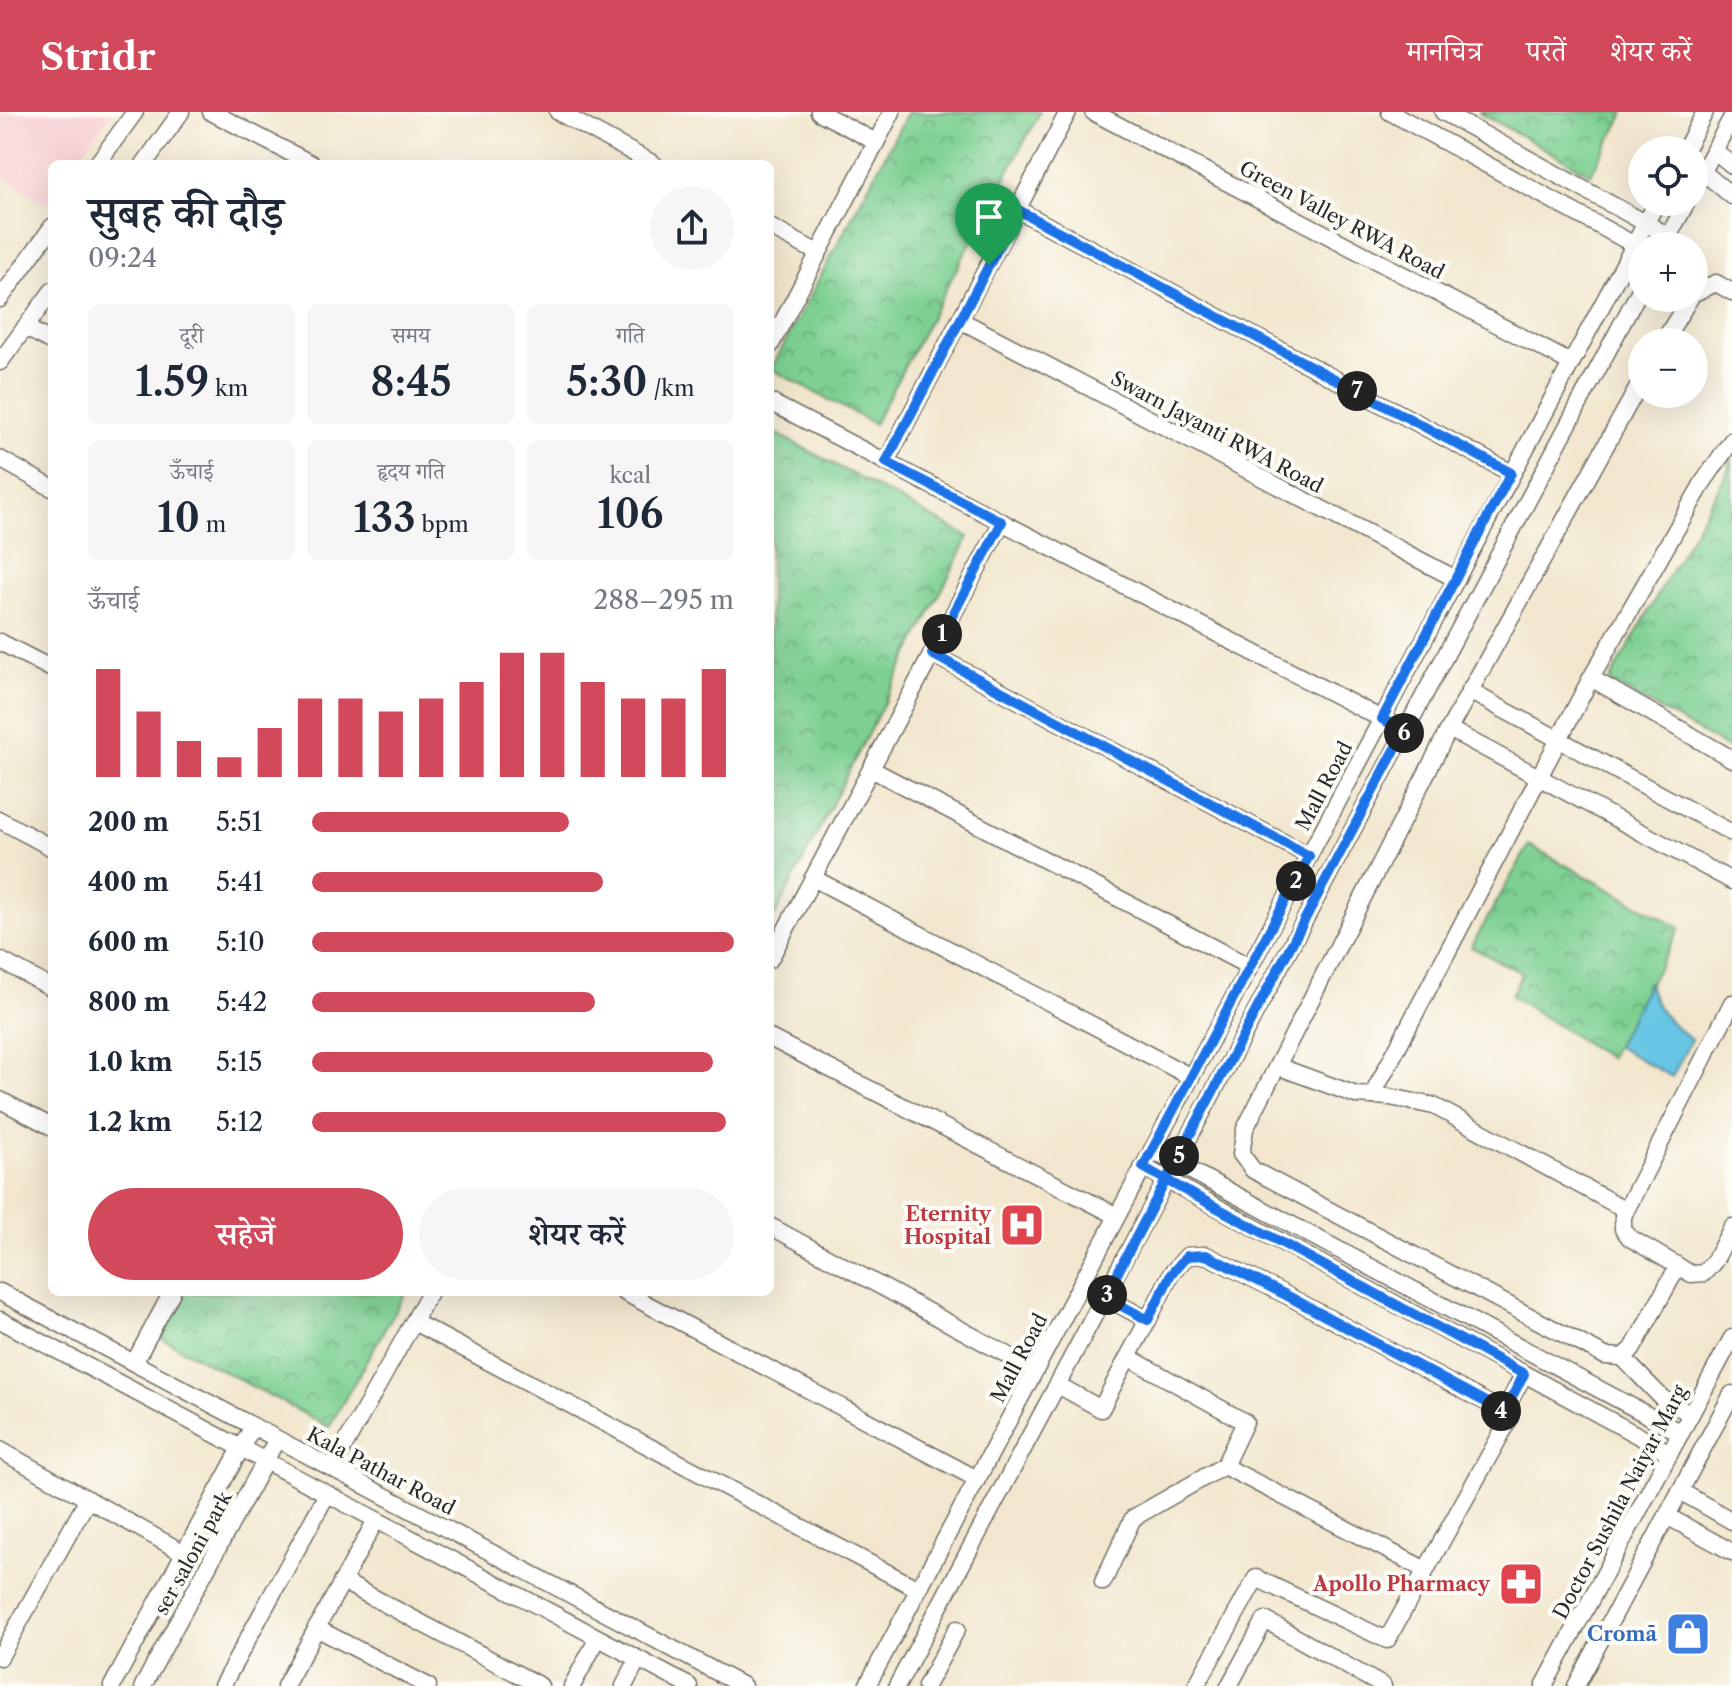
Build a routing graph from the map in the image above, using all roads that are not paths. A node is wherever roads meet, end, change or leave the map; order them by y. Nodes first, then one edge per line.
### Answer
1 (135, 112) edge
2 (181, 112) edge
3 (211, 112) edge
4 (558, 112) edge
5 (819, 112) edge
6 (892, 112) edge
7 (1068, 112) edge
8 (1093, 112) edge
9 (1390, 112) edge
10 (1443, 112) edge
11 (1705, 112) edge
12 (1732, 117) edge
13 (1692, 136) edge
14 (876, 142) junction
15 (1714, 150) junction
16 (100, 160) edge
17 (147, 160) edge
18 (304, 160) edge
19 (647, 160) edge
20 (1708, 162) edge
21 (1732, 165) edge
22 (1708, 176) edge
23 (1732, 196) edge
24 (1018, 210) junction
25 (1650, 216) edge
26 (1646, 223) junction
27 (777, 231) edge
28 (1643, 232) edge
29 (1656, 232) edge
30 (48, 233) edge
31 (1628, 242) edge
32 (818, 253) junction
33 (1628, 264) edge
34 (1708, 287) edge
35 (1732, 292) edge
36 (48, 296) edge
37 (0, 299) edge
38 (1628, 312) edge
39 (960, 320) junction
40 (25, 327) junction
41 (774, 338) edge
42 (48, 340) edge
43 (0, 362) edge
44 (1571, 363) junction
45 (774, 404) edge
46 (1628, 405) edge
47 (1732, 440) edge
48 (0, 459) edge
49 (886, 462) junction
50 (1511, 473) junction
51 (48, 486) edge
52 (1002, 522) junction
53 (1456, 579) junction
54 (0, 642) edge
55 (932, 654) junction
56 (48, 667) edge
57 (1591, 678) junction
58 (1469, 691) junction
59 (1382, 719) junction
60 (1449, 729) junction
61 (1405, 731) junction
62 (1560, 740) junction
63 (1732, 759) edge
64 (871, 769) junction
65 (1540, 778) junction
66 (0, 820) edge
67 (1732, 833) edge
68 (48, 846) edge
69 (1309, 856) junction
70 (813, 878) junction
71 (1732, 881) edge
72 (774, 951) edge
73 (0, 960) edge
74 (1250, 967) junction
75 (48, 986) edge
76 (1732, 1003) edge
77 (774, 1040) edge
78 (1277, 1066) junction
79 (1191, 1077) junction
80 (1372, 1096) junction
81 (0, 1100) edge
82 (48, 1125) edge
83 (1152, 1150) junction
84 (1175, 1162) junction
85 (1143, 1167) junction
86 (1166, 1180) junction
87 (1626, 1210) junction
88 (1117, 1216) junction
89 (1351, 1222) junction
90 (1732, 1227) edge
91 (774, 1228) edge
92 (1338, 1249) junction
93 (1678, 1266) junction
94 (0, 1292) edge
95 (170, 1296) edge
96 (428, 1296) edge
97 (632, 1296) edge
98 (1105, 1297) junction
99 (0, 1320) edge
100 (1148, 1320) junction
101 (414, 1322) junction
102 (1732, 1338) edge
103 (1128, 1357) junction
104 (1622, 1357) junction
105 (134, 1363) junction
106 (1035, 1370) junction
107 (1524, 1374) junction
108 (1058, 1385) junction
109 (1732, 1394) edge
110 (1504, 1412) junction
111 (1691, 1414) junction
112 (253, 1426) junction
113 (1681, 1433) junction
114 (277, 1439) junction
115 (241, 1448) junction
116 (1670, 1453) junction
117 (1, 1454) edge
118 (265, 1461) junction
119 (1224, 1466) junction
120 (332, 1468) junction
121 (977, 1479) junction
122 (1680, 1491) junction
123 (327, 1494) junction
124 (88, 1499) junction
125 (1636, 1516) junction
126 (376, 1520) junction
127 (1732, 1521) edge
128 (1663, 1522) junction
129 (1732, 1552) edge
130 (184, 1553) junction
131 (1426, 1570) junction
132 (342, 1581) junction
133 (1103, 1582) dead end
134 (918, 1589) junction
135 (316, 1628) junction
136 (957, 1629) dead end
137 (598, 1638) junction
138 (0, 1657) edge
139 (638, 1659) junction
140 (112, 1686) edge
141 (143, 1686) edge
142 (222, 1686) edge
143 (285, 1686) edge
144 (428, 1686) edge
145 (540, 1686) edge
146 (572, 1686) edge
147 (624, 1686) edge
148 (689, 1686) edge
149 (743, 1686) edge
150 (867, 1686) edge
151 (897, 1686) edge
152 (926, 1686) edge
153 (1196, 1686) edge
154 (1229, 1686) edge
155 (1383, 1686) edge
156 (1544, 1686) edge
157 (1576, 1686) edge

1 - 16 street
2 - 17 street
3 - 18 street
4 - 19 street
5 - 14 street
6 - 14 street
7 - 24 street
8 - 44 street, Green Valley RWA Road
9 - 31 street
10 - 26 street
11 - 13 street
12 - 15 street
14 - 32 street
15 - 20 street
15 - 21 street
22 - 23 street
24 - 39 street
24 - 50 street
25 - 26 street, Mall Road
26 - 28 street, Mall Road
26 - 29 street
27 - 32 street
30 - 37 street
32 - 41 street
33 - 44 street, Mall Road
34 - 35 street
36 - 40 street
38 - 61 street
39 - 49 street
39 - 53 street, Swarn Jayanti RWA Road
40 - 42 street
40 - 43 street
44 - 50 street, Mall Road
45 - 49 street
46 - 58 street
47 - 57 street
48 - 51 street
49 - 52 street
50 - 53 street, Mall Road
52 - 55 street
52 - 59 street
53 - 59 street, Mall Road
54 - 56 street
55 - 64 street
55 - 69 street
57 - 62 street
57 - 63 street
58 - 60 street
58 - 62 street
59 - 61 street
59 - 69 street, Mall Road
60 - 65 street
60 - 78 street
61 - 84 street
62 - 65 street
62 - 67 street
64 - 70 street
64 - 74 street
65 - 71 street
65 - 80 street
66 - 68 street
69 - 74 street, Mall Road
70 - 72 street
70 - 79 street
73 - 75 street
74 - 79 street, Mall Road
76 - 87 street
77 - 88 street
78 - 80 street
78 - 89 street
79 - 83 street, Mall Road
80 - 87 street
81 - 82 street
83 - 84 street
83 - 85 street, Mall Road
84 - 86 street
84 - 92 street
85 - 86 street
85 - 88 street, Mall Road
86 - 98 street
86 - 107 street
87 - 93 street
88 - 106 street, Mall Road
89 - 92 street
89 - 104 street
90 - 93 street
91 - 106 street
92 - 113 street
93 - 104 street
94 - 105 street, Kala Pathar Road
95 - 105 street
96 - 101 street
97 - 121 street
98 - 100 street
98 - 108 street
99 - 115 street
100 - 103 street
100 - 110 street
101 - 120 street
101 - 134 street
102 - 111 street, Doctor Sushila Naiyar Marg
103 - 108 street
103 - 119 street
104 - 111 street
105 - 112 street, Kala Pathar Road
106 - 121 street, Mall Road
107 - 110 street
107 - 116 street
108 - 151 street
109 - 122 street
110 - 131 street
111 - 113 street, Doctor Sushila Naiyar Marg
112 - 114 street, Kala Pathar Road
112 - 115 street
113 - 116 street, Doctor Sushila Naiyar Marg
114 - 118 street, ser saloni park
114 - 120 street, Kala Pathar Road
115 - 118 street
115 - 130 street
116 - 125 street, Doctor Sushila Naiyar Marg
117 - 124 street
118 - 123 street
118 - 141 street, ser saloni park
119 - 131 street
119 - 133 street
120 - 149 street, Kala Pathar Road
121 - 134 street, Mall Road
122 - 127 street
122 - 128 street
123 - 126 street
123 - 142 street
124 - 130 street
124 - 138 street
125 - 128 street
125 - 156 street, Doctor Sushila Naiyar Marg
126 - 132 street
126 - 137 street
128 - 129 street
128 - 157 street
130 - 140 street
131 - 153 street
132 - 135 street
132 - 145 street
134 - 150 street, Mall Road
135 - 143 street
135 - 144 street
136 - 152 street
137 - 139 street
137 - 146 street
139 - 147 street
139 - 148 street
154 - 155 street

